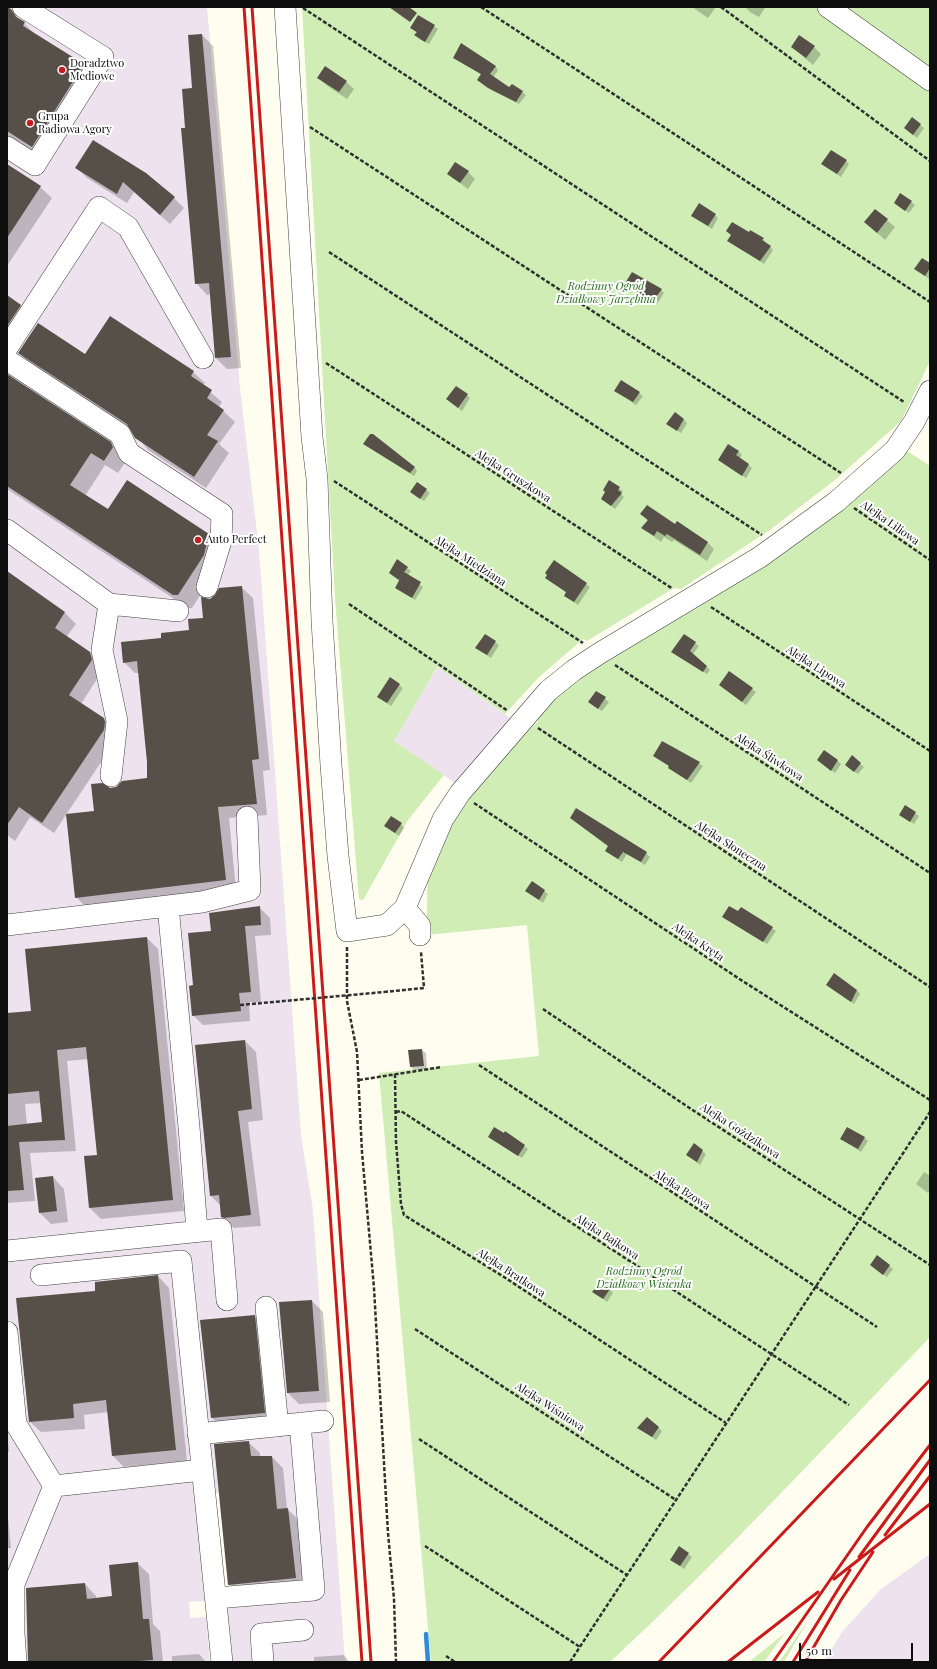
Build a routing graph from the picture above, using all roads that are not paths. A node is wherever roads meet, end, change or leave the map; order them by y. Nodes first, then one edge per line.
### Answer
1 (23, 7) edge
2 (285, 7) edge
3 (828, 7) edge
4 (930, 80) edge
5 (7, 147) edge
6 (7, 348) edge
7 (203, 358) dead end
8 (7, 360) edge
9 (930, 391) edge
10 (7, 530) edge
11 (207, 587) dead end
12 (109, 604) junction
13 (178, 611) dead end
14 (111, 776) dead end
15 (247, 816) dead end
16 (168, 906) junction
17 (405, 908) junction
18 (7, 925) edge
19 (420, 935) road end
20 (197, 1231) junction
21 (7, 1251) edge
22 (40, 1275) dead end
23 (227, 1300) dead end
24 (266, 1307) dead end
25 (7, 1332) edge
26 (323, 1421) dead end
27 (300, 1424) junction
28 (278, 1426) junction
29 (198, 1434) junction
30 (202, 1470) junction
31 (54, 1486) junction
32 (216, 1598) junction
33 (303, 1630) dead end
34 (16, 1662) edge
35 (222, 1662) edge
36 (263, 1662) edge

1 - 5 lane
2 - 17 lane
3 - 4 lane
6 - 7 lane
8 - 11 lane
9 - 17 lane
10 - 12 lane
12 - 13 lane
12 - 14 lane
15 - 16 lane
16 - 18 lane
16 - 20 lane
17 - 19 lane
20 - 21 lane
20 - 23 lane
22 - 29 lane
24 - 28 lane
25 - 31 lane
26 - 27 lane
27 - 28 lane
27 - 32 lane
28 - 29 lane
29 - 30 lane
30 - 31 lane
30 - 32 lane
31 - 34 lane
32 - 35 lane
33 - 36 lane

